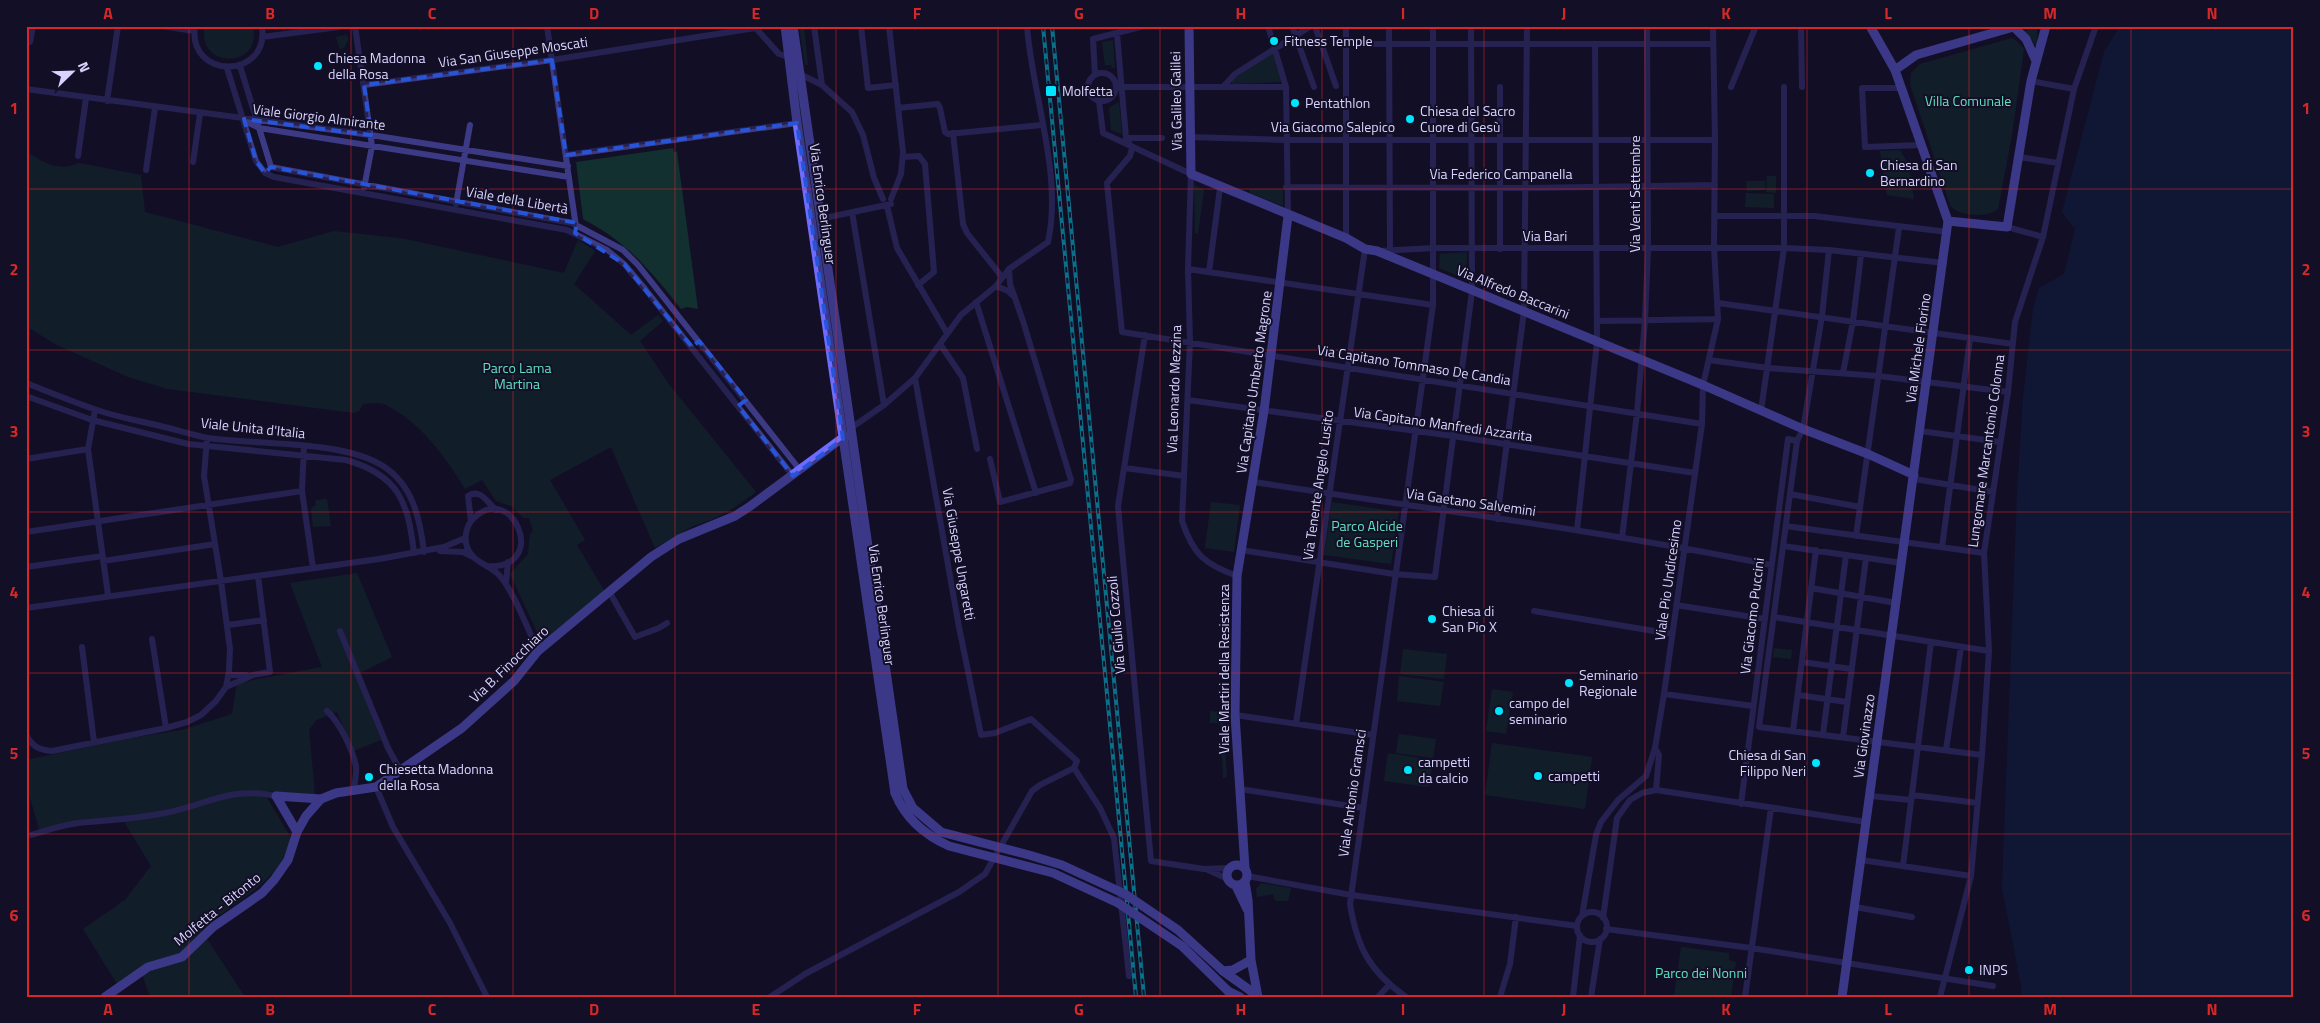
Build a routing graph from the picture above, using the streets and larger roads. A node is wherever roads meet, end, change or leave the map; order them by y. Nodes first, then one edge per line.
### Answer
1 (33, 26) edge
2 (118, 26) edge
3 (163, 26) edge
4 (262, 26) edge
5 (346, 26) edge
6 (355, 26) edge
7 (547, 26) edge
8 (785, 26) edge
9 (793, 26) edge
10 (814, 26) edge
11 (861, 26) edge
12 (890, 26) edge
13 (1026, 26) edge
14 (1144, 26) edge
15 (1189, 26) edge
16 (1268, 26) edge
17 (1292, 26) edge
18 (1313, 26) edge
19 (1346, 26) edge
20 (1389, 26) edge
21 (1433, 26) edge
22 (1471, 26) edge
23 (1527, 26) edge
24 (1647, 26) edge
25 (1713, 26) edge
26 (1756, 26) edge
27 (1800, 26) edge
28 (1870, 26) edge
29 (2046, 26) edge
30 (2096, 26) edge
31 (754, 27) edge
32 (2015, 27) edge
33 (1130, 28) edge
34 (195, 29) edge
35 (1117, 34) junction
36 (1296, 36) junction
37 (262, 37) junction
38 (1389, 43) junction
39 (26, 44) edge
40 (1346, 44) junction
41 (1433, 44) junction
42 (1471, 44) junction
43 (1526, 44) junction
44 (1595, 44) junction
45 (1648, 44) junction
46 (1713, 44) junction
47 (1275, 48) junction
48 (789, 57) junction
49 (552, 60) junction
50 (2036, 62) junction
51 (240, 66) junction
52 (227, 68) junction
53 (1895, 70) junction
54 (800, 74) junction
55 (1095, 75) junction
56 (2031, 81) junction
57 (822, 85) junction
58 (364, 86) junction
59 (896, 86) junction
60 (1336, 86) dead end
61 (1119, 87) junction
62 (1190, 87) junction
63 (1223, 87) junction
64 (1286, 87) junction
65 (1314, 87) dead end
66 (1500, 87) dead end
67 (1731, 87) dead end
68 (1784, 87) dead end
69 (1802, 87) dead end
70 (1901, 88) junction
71 (26, 89) edge
72 (2074, 89) junction
73 (86, 98) junction
74 (107, 101) junction
75 (1099, 101) junction
76 (155, 108) junction
77 (898, 108) junction
78 (200, 114) junction
79 (244, 120) junction
80 (256, 120) junction
81 (797, 123) junction
82 (470, 124) dead end
83 (1042, 126) junction
84 (258, 128) junction
85 (950, 133) junction
86 (371, 135) junction
87 (1190, 137) junction
88 (1126, 138) junction
89 (1162, 138) dead end
90 (1433, 139) junction
91 (1596, 139) junction
92 (1285, 140) junction
93 (1345, 140) junction
94 (1390, 140) junction
95 (1471, 140) junction
96 (1500, 140) junction
97 (1526, 140) junction
98 (1647, 140) junction
99 (1715, 140) junction
100 (1920, 145) junction
101 (372, 146) junction
102 (1132, 148) junction
103 (465, 150) junction
104 (566, 155) junction
105 (78, 156) dead end
106 (903, 157) junction
107 (2019, 157) junction
108 (464, 160) junction
109 (194, 162) dead end
110 (2058, 163) junction
111 (568, 166) junction
112 (271, 167) junction
113 (146, 170) dead end
114 (264, 173) junction
115 (1191, 174) junction
116 (569, 177) junction
117 (365, 185) junction
118 (1715, 185) junction
119 (1389, 186) junction
120 (1286, 187) junction
121 (1345, 187) junction
122 (1433, 187) junction
123 (1471, 187) junction
124 (1500, 187) junction
125 (1596, 187) junction
126 (1647, 187) junction
127 (1220, 188) junction
128 (1526, 188) junction
129 (363, 194) junction
130 (456, 201) junction
131 (885, 204) junction
132 (455, 210) junction
133 (852, 212) junction
134 (1288, 216) junction
135 (1714, 216) junction
136 (1785, 216) junction
137 (820, 220) junction
138 (1948, 221) junction
139 (576, 224) junction
140 (2007, 227) junction
141 (1899, 228) junction
142 (1948, 232) junction
143 (575, 233) junction
144 (2043, 236) junction
145 (1346, 238) junction
146 (1714, 247) junction
147 (1434, 248) junction
148 (1472, 248) junction
149 (1596, 248) junction
150 (1784, 248) junction
151 (1365, 249) junction
152 (1500, 249) junction
153 (1525, 249) junction
154 (1648, 249) junction
155 (1390, 250) junction
156 (1829, 250) junction
157 (1377, 251) junction
158 (1861, 254) junction
159 (1895, 259) junction
160 (1944, 263) junction
161 (1010, 269) junction
162 (1188, 269) junction
163 (1209, 272) junction
164 (1434, 275) junction
165 (1002, 277) junction
166 (1281, 282) junction
167 (653, 283) junction
168 (918, 285) junction
169 (996, 286) junction
170 (646, 289) junction
171 (1472, 291) junction
172 (1359, 295) junction
173 (1013, 296) junction
174 (976, 302) junction
175 (1718, 303) junction
176 (1433, 305) junction
177 (1524, 311) junction
178 (1776, 311) junction
179 (1822, 316) junction
180 (1718, 319) junction
181 (1646, 320) junction
182 (1853, 320) junction
183 (1597, 321) junction
184 (1886, 327) junction
185 (948, 333) junction
186 (1933, 333) junction
187 (1145, 336) junction
188 (1970, 339) junction
189 (700, 341) junction
190 (1190, 342) junction
191 (1596, 342) junction
192 (940, 344) junction
193 (2013, 344) junction
194 (692, 347) junction
195 (1272, 355) junction
196 (1709, 360) junction
197 (1642, 361) junction
198 (1347, 368) junction
199 (1768, 368) junction
200 (1812, 371) junction
201 (1844, 373) junction
202 (1878, 376) junction
203 (915, 378) junction
204 (1423, 379) junction
205 (26, 383) edge
206 (1927, 384) junction
207 (1703, 385) junction
208 (1460, 386) junction
209 (1963, 387) junction
210 (2008, 392) junction
211 (1514, 394) junction
212 (26, 396) edge
213 (746, 400) junction
214 (1188, 400) junction
215 (884, 405) junction
216 (1591, 405) junction
217 (738, 406) junction
218 (95, 410) junction
219 (1761, 410) junction
220 (1264, 411) junction
221 (1638, 413) junction
222 (92, 420) junction
223 (1339, 422) junction
224 (1702, 424) junction
225 (851, 428) junction
226 (1803, 429) junction
227 (1920, 431) junction
228 (1415, 432) junction
229 (1453, 436) junction
230 (1956, 436) junction
231 (207, 438) junction
232 (841, 441) junction
233 (1796, 441) junction
234 (2000, 442) junction
235 (304, 446) junction
236 (1507, 446) junction
237 (207, 447) junction
238 (977, 449) dead end
239 (88, 450) junction
240 (1868, 454) junction
241 (304, 455) junction
242 (1586, 456) junction
243 (26, 459) edge
244 (990, 459) dead end
245 (1631, 464) junction
246 (1124, 468) junction
247 (796, 473) junction
248 (1695, 473) junction
249 (1184, 476) junction
250 (1914, 477) junction
251 (1254, 482) junction
252 (1950, 485) junction
253 (302, 491) junction
254 (1993, 492) junction
255 (1036, 493) junction
256 (1328, 494) junction
257 (1790, 494) junction
258 (209, 505) junction
259 (1404, 505) junction
260 (1860, 507) junction
261 (1443, 509) junction
262 (496, 510) junction
263 (1497, 519) junction
264 (98, 521) junction
265 (471, 521) junction
266 (1786, 526) junction
267 (1577, 530) junction
268 (26, 532) edge
269 (1856, 536) junction
270 (465, 538) junction
271 (1622, 538) junction
272 (1905, 542) junction
273 (215, 544) junction
274 (1783, 546) junction
275 (1684, 547) junction
276 (1942, 548) junction
277 (1240, 550) junction
278 (1816, 550) junction
279 (424, 552) junction
280 (414, 553) junction
281 (1984, 553) junction
282 (1846, 555) junction
283 (472, 556) junction
284 (103, 558) junction
285 (1866, 558) junction
286 (508, 562) junction
287 (1319, 562) junction
288 (1902, 563) junction
289 (1771, 565) junction
290 (487, 566) junction
291 (26, 567) edge
292 (313, 568) junction
293 (1394, 574) junction
294 (258, 576) junction
295 (1237, 576) junction
296 (221, 578) junction
297 (506, 584) junction
298 (1811, 588) junction
299 (610, 593) junction
300 (1841, 594) junction
301 (108, 595) junction
302 (1860, 597) junction
303 (1896, 604) junction
304 (1676, 605) junction
305 (26, 608) edge
306 (1534, 611) dead end
307 (1774, 617) junction
308 (1765, 619) junction
309 (264, 620) junction
310 (1807, 622) junction
311 (666, 623) dead end
312 (228, 625) junction
313 (1837, 627) junction
314 (1856, 630) junction
315 (340, 631) dead end
316 (1672, 634) junction
317 (1892, 637) junction
318 (152, 639) dead end
319 (1931, 642) junction
320 (82, 647) dead end
321 (1961, 647) junction
322 (538, 651) junction
323 (1989, 651) junction
324 (1802, 662) junction
325 (1832, 666) junction
326 (1851, 669) junction
327 (228, 674) junction
328 (253, 675) junction
329 (226, 687) junction
330 (1664, 694) junction
331 (1798, 695) junction
332 (1828, 699) junction
333 (1847, 702) junction
334 (1753, 706) junction
335 (327, 711) dead end
336 (1235, 715) junction
337 (1296, 724) junction
338 (166, 728) junction
339 (1793, 731) junction
340 (1823, 734) junction
341 (26, 735) edge
342 (1372, 735) junction
343 (1843, 737) junction
344 (1878, 741) junction
345 (94, 742) junction
346 (1918, 746) junction
347 (1655, 748) junction
348 (1946, 750) junction
349 (1982, 755) junction
350 (1074, 768) junction
351 (400, 770) junction
352 (376, 787) junction
353 (1240, 789) junction
354 (1656, 790) junction
355 (354, 791) junction
356 (899, 791) junction
357 (276, 796) junction
358 (1870, 796) junction
359 (1911, 798) junction
360 (320, 799) junction
361 (1978, 803) junction
362 (1741, 804) junction
363 (1363, 808) junction
364 (1771, 808) junction
365 (1866, 822) junction
366 (297, 832) junction
367 (26, 836) edge
368 (1243, 847) junction
369 (1861, 860) junction
370 (1232, 866) junction
371 (1903, 866) junction
372 (1204, 868) junction
373 (1971, 876) junction
374 (1243, 878) junction
375 (1228, 879) junction
376 (1351, 895) junction
377 (1855, 907) junction
378 (1582, 916) junction
379 (1516, 917) junction
380 (1912, 917) dead end
381 (1603, 918) junction
382 (1577, 926) junction
383 (1606, 929) junction
384 (1580, 935) junction
385 (1600, 939) junction
386 (1752, 948) junction
387 (1251, 960) junction
388 (1847, 962) junction
389 (1222, 971) junction
390 (1129, 976) dead end
391 (1946, 978) junction
392 (1389, 985) junction
393 (1993, 986) dead end
394 (1231, 994) edge
395 (105, 997) edge
396 (488, 997) edge
397 (770, 997) edge
398 (1240, 997) edge
399 (1257, 997) edge
400 (1378, 997) edge
401 (1406, 997) edge
402 (1500, 997) edge
403 (1574, 997) edge
404 (1591, 997) edge
405 (1744, 997) edge
406 (1842, 997) edge
407 (1940, 997) edge

1 - 39 street
2 - 74 street
3 - 34 street
4 - 37 street
5 - 37 street
6 - 58 street
7 - 49 street
8 - 48 street, Via Enrico Berlinguer
9 - 54 street, Via Enrico Berlinguer
10 - 57 street
11 - 59 street
12 - 59 street
13 - 83 street
14 - 33 street
15 - 62 street, Via Galileo Galilei
16 - 47 street
17 - 36 street
18 - 36 street
18 - 60 street
19 - 40 street
20 - 38 street
21 - 41 street, Viale Antonio Gramsci
22 - 42 street
23 - 43 street
24 - 45 street, Via Venti Settembre
25 - 46 street, Viale Pio Undicesimo
26 - 67 street
27 - 69 street
28 - 53 street
29 - 50 street
30 - 72 street, Lungomare Marcantonio Colonna
31 - 48 street
31 - 49 street, Via San Giuseppe Moscati
32 - 50 street
32 - 53 street
33 - 35 street
34 - 52 street
35 - 55 street
35 - 61 street
36 - 47 street
36 - 65 street
37 - 51 street
38 - 40 street
38 - 41 street
38 - 94 street
40 - 93 street
41 - 42 street
41 - 90 street, Viale Antonio Gramsci
42 - 43 street
42 - 95 street
43 - 44 street
43 - 97 street
44 - 45 street
44 - 91 street
45 - 46 street
45 - 98 street, Via Venti Settembre
46 - 99 street, Viale Pio Undicesimo
47 - 63 street
47 - 64 street
48 - 81 street, Via Enrico Berlinguer
49 - 58 street, Via San Giuseppe Moscati
49 - 104 street
50 - 56 street
51 - 52 street
51 - 80 street
52 - 79 street
53 - 70 street
54 - 57 street
54 - 137 street, Via Enrico Berlinguer
55 - 61 street
55 - 75 street
56 - 72 street
56 - 107 street
57 - 131 street
58 - 86 street
59 - 77 street
61 - 62 street
61 - 75 street
61 - 88 street
62 - 63 street
62 - 87 street, Via Galileo Galilei
63 - 64 street
64 - 92 street
66 - 96 street
68 - 136 street
70 - 100 street
70 - 100 street
71 - 73 street
72 - 110 street, Lungomare Marcantonio Colonna
73 - 74 street
73 - 105 street
74 - 76 street
75 - 102 street, Via Alfredo Baccarini
76 - 78 street
76 - 113 street
77 - 85 street
77 - 106 street
78 - 79 street
78 - 109 street
79 - 80 street, Viale Giorgio Almirante
79 - 84 street, Viale Giorgio Almirante
79 - 114 street
80 - 84 street
80 - 86 street, Viale Giorgio Almirante
81 - 104 street
81 - 232 street, Via Enrico Berlinguer
82 - 103 street
83 - 85 street
83 - 161 street
84 - 101 street, Viale Giorgio Almirante
84 - 112 street
85 - 165 street
86 - 101 street
86 - 103 street, Viale Giorgio Almirante
87 - 92 street, Via Giacomo Salepico
87 - 115 street, Via Galileo Galilei
88 - 89 street
88 - 102 street
90 - 94 street, Via Giacomo Salepico
90 - 95 street, Via Giacomo Salepico
90 - 122 street, Viale Antonio Gramsci
91 - 97 street, Via Giacomo Salepico
91 - 98 street, Via Giacomo Salepico
91 - 125 street
92 - 93 street, Via Giacomo Salepico
92 - 120 street
93 - 94 street, Via Giacomo Salepico
93 - 121 street
94 - 119 street
95 - 96 street, Via Giacomo Salepico
95 - 123 street
96 - 97 street, Via Giacomo Salepico
96 - 124 street
97 - 128 street
98 - 99 street, Via Giacomo Salepico
98 - 126 street, Via Venti Settembre
99 - 118 street, Viale Pio Undicesimo
100 - 138 street
101 - 108 street, Viale Giorgio Almirante
101 - 117 street
102 - 115 street, Via Alfredo Baccarini
102 - 187 street, Via Capitano Tommaso De Candia
103 - 108 street
103 - 111 street, Viale Giorgio Almirante
104 - 111 street
106 - 131 street
106 - 168 street
107 - 110 street
107 - 140 street
108 - 116 street, Viale Giorgio Almirante
108 - 130 street
110 - 144 street, Lungomare Marcantonio Colonna
111 - 116 street
112 - 114 street
112 - 117 street, Viale della Libertà
114 - 129 street, Viale della Libertà
115 - 127 street, Via Alfredo Baccarini
115 - 162 street, Via Leonardo Mezzina
116 - 139 street
117 - 129 street
117 - 130 street, Viale della Libertà
118 - 126 street, Via Federico Campanella
118 - 135 street, Viale Pio Undicesimo
119 - 121 street, Via Federico Campanella
119 - 122 street, Via Federico Campanella
119 - 155 street
120 - 121 street, Via Federico Campanella
120 - 134 street
121 - 145 street
122 - 123 street, Via Federico Campanella
122 - 147 street, Viale Antonio Gramsci
123 - 124 street, Via Federico Campanella
123 - 148 street
124 - 128 street, Via Federico Campanella
124 - 152 street
125 - 126 street, Via Federico Campanella
125 - 128 street, Via Federico Campanella
125 - 149 street
126 - 154 street, Via Venti Settembre
127 - 134 street, Via Alfredo Baccarini
127 - 163 street
128 - 153 street
129 - 132 street, Viale della Libertà
130 - 132 street
130 - 139 street, Viale della Libertà
131 - 133 street
131 - 168 street
132 - 143 street, Viale della Libertà
133 - 137 street
133 - 215 street
134 - 145 street, Via Alfredo Baccarini
134 - 166 street, Via Capitano Umberto Magrone
135 - 136 street
135 - 146 street, Viale Pio Undicesimo
136 - 141 street
136 - 150 street
137 - 225 street, Via Enrico Berlinguer
138 - 140 street
138 - 142 street, Via Michele Fiorino
139 - 143 street
139 - 167 street, Viale della Libertà
140 - 144 street
141 - 142 street
141 - 159 street
142 - 160 street, Via Michele Fiorino
143 - 170 street, Viale della Libertà
144 - 193 street, Lungomare Marcantonio Colonna
145 - 151 street, Via Alfredo Baccarini
146 - 150 street, Via Bari
146 - 154 street, Via Bari
146 - 175 street, Viale Pio Undicesimo
147 - 148 street, Via Bari
147 - 155 street, Via Bari
147 - 164 street, Viale Antonio Gramsci
148 - 152 street, Via Bari
148 - 171 street
149 - 153 street, Via Bari
149 - 154 street, Via Bari
149 - 183 street
150 - 156 street, Via Bari
150 - 178 street
151 - 157 street, Via Alfredo Baccarini
151 - 172 street, Via Tenente Angelo Lusito
152 - 153 street, Via Bari
153 - 177 street
154 - 181 street, Via Venti Settembre
155 - 157 street, Via Bari
156 - 158 street, Via Bari
156 - 179 street
157 - 164 street, Via Alfredo Baccarini
158 - 159 street, Via Bari
158 - 182 street
159 - 160 street, Via Bari
159 - 184 street
160 - 186 street, Via Michele Fiorino
161 - 165 street
161 - 173 street
162 - 163 street
162 - 190 street, Via Leonardo Mezzina
163 - 166 street
164 - 171 street, Via Alfredo Baccarini
164 - 176 street, Viale Antonio Gramsci
165 - 169 street
166 - 172 street
166 - 195 street, Via Capitano Umberto Magrone
167 - 170 street
167 - 189 street, Viale della Libertà
168 - 185 street
169 - 173 street
169 - 174 street
170 - 194 street, Viale della Libertà
171 - 177 street, Via Alfredo Baccarini
171 - 208 street
172 - 176 street
172 - 198 street, Via Tenente Angelo Lusito
173 - 255 street
174 - 185 street
174 - 255 street
175 - 178 street
175 - 180 street, Viale Pio Undicesimo
176 - 204 street, Viale Antonio Gramsci
177 - 191 street, Via Alfredo Baccarini
177 - 211 street
178 - 179 street
178 - 199 street
179 - 182 street
179 - 200 street
180 - 181 street
180 - 196 street, Viale Pio Undicesimo
181 - 183 street
181 - 197 street, Via Venti Settembre
182 - 184 street
182 - 201 street
183 - 191 street
184 - 186 street
184 - 202 street
185 - 192 street
186 - 188 street
186 - 206 street, Via Michele Fiorino
187 - 190 street, Via Capitano Tommaso De Candia
187 - 246 street, Via Giulio Cozzoli
188 - 193 street
188 - 209 street
189 - 194 street
189 - 213 street, Viale della Libertà
190 - 195 street, Via Capitano Tommaso De Candia
190 - 214 street, Via Leonardo Mezzina
191 - 197 street, Via Alfredo Baccarini
191 - 216 street
192 - 203 street
192 - 238 street
193 - 210 street, Lungomare Marcantonio Colonna
194 - 217 street, Viale della Libertà
195 - 198 street, Via Capitano Tommaso De Candia
195 - 220 street, Via Capitano Umberto Magrone
196 - 199 street
196 - 207 street, Viale Pio Undicesimo
197 - 207 street, Via Alfredo Baccarini
197 - 221 street, Via Venti Settembre
198 - 204 street, Via Capitano Tommaso De Candia
198 - 223 street, Via Tenente Angelo Lusito
199 - 200 street
199 - 219 street
200 - 201 street
200 - 226 street
201 - 202 street
202 - 206 street
202 - 240 street
203 - 215 street
203 - 350 street, Via Giuseppe Ungaretti
204 - 208 street, Via Capitano Tommaso De Candia
204 - 228 street, Viale Antonio Gramsci
205 - 218 street, Viale Unita d'Italia
206 - 209 street
206 - 227 street, Via Michele Fiorino
207 - 219 street, Via Alfredo Baccarini
207 - 224 street, Viale Pio Undicesimo
208 - 211 street, Via Capitano Tommaso De Candia
208 - 229 street
209 - 210 street
209 - 230 street
210 - 234 street, Lungomare Marcantonio Colonna
211 - 216 street, Via Capitano Tommaso De Candia
211 - 236 street
212 - 222 street, Viale Unita d'Italia
213 - 217 street
213 - 247 street, Viale della Libertà
214 - 220 street, Via Capitano Manfredi Azzarita
214 - 249 street, Via Leonardo Mezzina
215 - 225 street
216 - 221 street, Via Capitano Tommaso De Candia
216 - 242 street
217 - 247 street, Viale della Libertà
218 - 222 street
218 - 231 street, Viale Unita d'Italia
219 - 226 street, Via Alfredo Baccarini
220 - 223 street, Via Capitano Manfredi Azzarita
220 - 251 street, Via Capitano Umberto Magrone
221 - 224 street, Via Capitano Tommaso De Candia
221 - 245 street, Via Venti Settembre
222 - 237 street, Viale Unita d'Italia
222 - 239 street
223 - 228 street, Via Capitano Manfredi Azzarita
223 - 256 street, Via Tenente Angelo Lusito
224 - 248 street, Viale Pio Undicesimo
225 - 232 street
225 - 356 street, Via Enrico Berlinguer
226 - 233 street
226 - 240 street, Via Alfredo Baccarini
227 - 230 street
227 - 250 street, Via Michele Fiorino
228 - 229 street, Via Capitano Manfredi Azzarita
228 - 259 street, Viale Antonio Gramsci
229 - 236 street, Via Capitano Manfredi Azzarita
229 - 261 street
230 - 234 street
230 - 252 street
231 - 235 street, Viale Unita d'Italia
231 - 237 street
232 - 247 street, Via B. Finocchiaro
232 - 356 street, Via Enrico Berlinguer
233 - 257 street
233 - 289 street, Via Giacomo Puccini
234 - 254 street, Lungomare Marcantonio Colonna
235 - 241 street
235 - 279 street, Viale Unita d'Italia
236 - 242 street, Via Capitano Manfredi Azzarita
236 - 263 street
237 - 241 street, Viale Unita d'Italia
237 - 258 street
239 - 243 street
239 - 264 street
240 - 250 street, Via Alfredo Baccarini
240 - 260 street
241 - 253 street
241 - 280 street, Viale Unita d'Italia
242 - 245 street, Via Capitano Manfredi Azzarita
242 - 267 street
244 - 255 street
245 - 248 street, Via Capitano Manfredi Azzarita
245 - 271 street, Via Venti Settembre
246 - 249 street
246 - 372 street, Via Giulio Cozzoli
247 - 299 street, Via B. Finocchiaro
248 - 275 street, Viale Pio Undicesimo
249 - 295 street, Via Leonardo Mezzina
250 - 252 street
250 - 272 street, Via Giovinazzo
251 - 256 street, Via Gaetano Salvemini
251 - 277 street, Via Capitano Umberto Magrone
252 - 254 street
252 - 276 street
253 - 258 street
253 - 292 street
254 - 281 street, Lungomare Marcantonio Colonna
256 - 259 street, Via Gaetano Salvemini
256 - 287 street, Via Tenente Angelo Lusito
257 - 260 street
257 - 266 street
258 - 264 street
258 - 273 street
259 - 261 street, Via Gaetano Salvemini
259 - 293 street, Viale Antonio Gramsci
260 - 269 street
261 - 263 street, Via Gaetano Salvemini
261 - 293 street
262 - 265 street
262 - 265 street
262 - 286 street
263 - 267 street, Via Gaetano Salvemini
264 - 268 street
264 - 284 street
265 - 270 street
266 - 269 street
266 - 274 street
267 - 271 street, Via Gaetano Salvemini
269 - 272 street
270 - 279 street
270 - 283 street
271 - 275 street, Via Gaetano Salvemini
272 - 276 street
272 - 288 street, Via Giovinazzo
273 - 284 street
273 - 296 street
274 - 278 street
274 - 307 street
275 - 289 street, Via Gaetano Salvemini
275 - 304 street, Viale Pio Undicesimo
276 - 281 street
277 - 287 street
277 - 295 street, Viale Martiri della Resistenza
278 - 282 street
278 - 298 street
279 - 280 street
279 - 283 street
280 - 292 street
281 - 323 street, Lungomare Marcantonio Colonna
282 - 285 street
282 - 300 street
283 - 290 street
284 - 291 street
284 - 301 street
285 - 288 street
285 - 302 street
286 - 290 street
286 - 297 street
287 - 293 street
287 - 337 street, Via Tenente Angelo Lusito
288 - 303 street, Via Giovinazzo
289 - 308 street, Via Giacomo Puccini
290 - 297 street
292 - 294 street
293 - 342 street, Viale Antonio Gramsci
294 - 296 street
294 - 309 street
295 - 336 street, Viale Martiri della Resistenza
296 - 301 street
296 - 312 street
297 - 322 street
298 - 300 street
298 - 310 street
299 - 311 street
299 - 322 street, Via B. Finocchiaro
300 - 302 street
300 - 313 street
301 - 305 street
302 - 303 street
302 - 314 street
303 - 317 street, Via Giovinazzo
304 - 308 street
304 - 316 street, Viale Pio Undicesimo
306 - 316 street
307 - 310 street
307 - 339 street
308 - 334 street, Via Giacomo Puccini
309 - 312 street
309 - 328 street
310 - 313 street
310 - 324 street
312 - 327 street
313 - 314 street
313 - 325 street
314 - 317 street
314 - 326 street
315 - 351 street
316 - 330 street, Viale Pio Undicesimo
317 - 319 street
317 - 344 street, Via Giovinazzo
318 - 338 street
319 - 321 street
319 - 346 street
320 - 345 street
321 - 323 street
321 - 348 street
322 - 351 street, Via B. Finocchiaro
323 - 349 street, Lungomare Marcantonio Colonna
324 - 325 street
324 - 331 street
325 - 326 street
325 - 332 street
326 - 333 street
327 - 328 street
327 - 329 street
328 - 329 street
329 - 338 street
330 - 334 street
330 - 347 street, Viale Pio Undicesimo
331 - 332 street
331 - 339 street
332 - 333 street
332 - 340 street
333 - 343 street
334 - 362 street, Via Giacomo Puccini
335 - 355 street
336 - 337 street
336 - 353 street, Viale Martiri della Resistenza
337 - 342 street
338 - 345 street
339 - 340 street
340 - 343 street
341 - 345 street
342 - 363 street, Viale Antonio Gramsci
343 - 344 street
344 - 346 street
344 - 358 street, Via Giovinazzo
346 - 348 street
346 - 359 street
347 - 354 street
347 - 378 street, Viale Pio Undicesimo
348 - 349 street
349 - 361 street, Lungomare Marcantonio Colonna
350 - 390 street
350 - 397 street
351 - 352 street, Via B. Finocchiaro
352 - 355 street, Via B. Finocchiaro
352 - 396 street
353 - 363 street
353 - 368 street, Viale Martiri della Resistenza
354 - 362 street
354 - 381 street
355 - 360 street, Via B. Finocchiaro
356 - 389 street, Via Enrico Berlinguer, bridge
356 - 394 street, Via Enrico Berlinguer, bridge
357 - 360 street, Via B. Finocchiaro
357 - 366 street
357 - 367 street
358 - 359 street
358 - 365 street, Via Giovinazzo
359 - 361 street
359 - 371 street
360 - 366 street, Molfetta - Bitonto
361 - 373 street, Lungomare Marcantonio Colonna
362 - 364 street
363 - 376 street, Viale Antonio Gramsci
364 - 365 street
364 - 386 street
365 - 369 street, Via Giovinazzo
366 - 395 street, Molfetta - Bitonto
368 - 370 street
368 - 374 street, Viale Martiri della Resistenza
369 - 371 street
369 - 377 street, Via Giovinazzo
370 - 372 street, Via Giulio Cozzoli
370 - 374 street
370 - 375 street
371 - 373 street
372 - 375 street, Via Giulio Cozzoli
373 - 391 street, Lungomare Marcantonio Colonna
374 - 375 street
374 - 376 street
374 - 387 street
376 - 379 street
376 - 392 street, Viale Antonio Gramsci
377 - 380 street
377 - 388 street, Via Giovinazzo
378 - 381 street
378 - 382 street
379 - 382 street
379 - 402 street
381 - 383 street
382 - 384 street
383 - 385 street
383 - 386 street
384 - 385 street
384 - 403 street
385 - 404 street
386 - 388 street
386 - 405 street
387 - 389 street
387 - 399 street
388 - 391 street
388 - 406 street, Via Giovinazzo
389 - 399 street, Via Enrico Berlinguer
391 - 393 street
391 - 407 street, Lungomare Marcantonio Colonna
392 - 400 street
392 - 401 street, Viale Antonio Gramsci
394 - 398 street, Via Enrico Berlinguer

